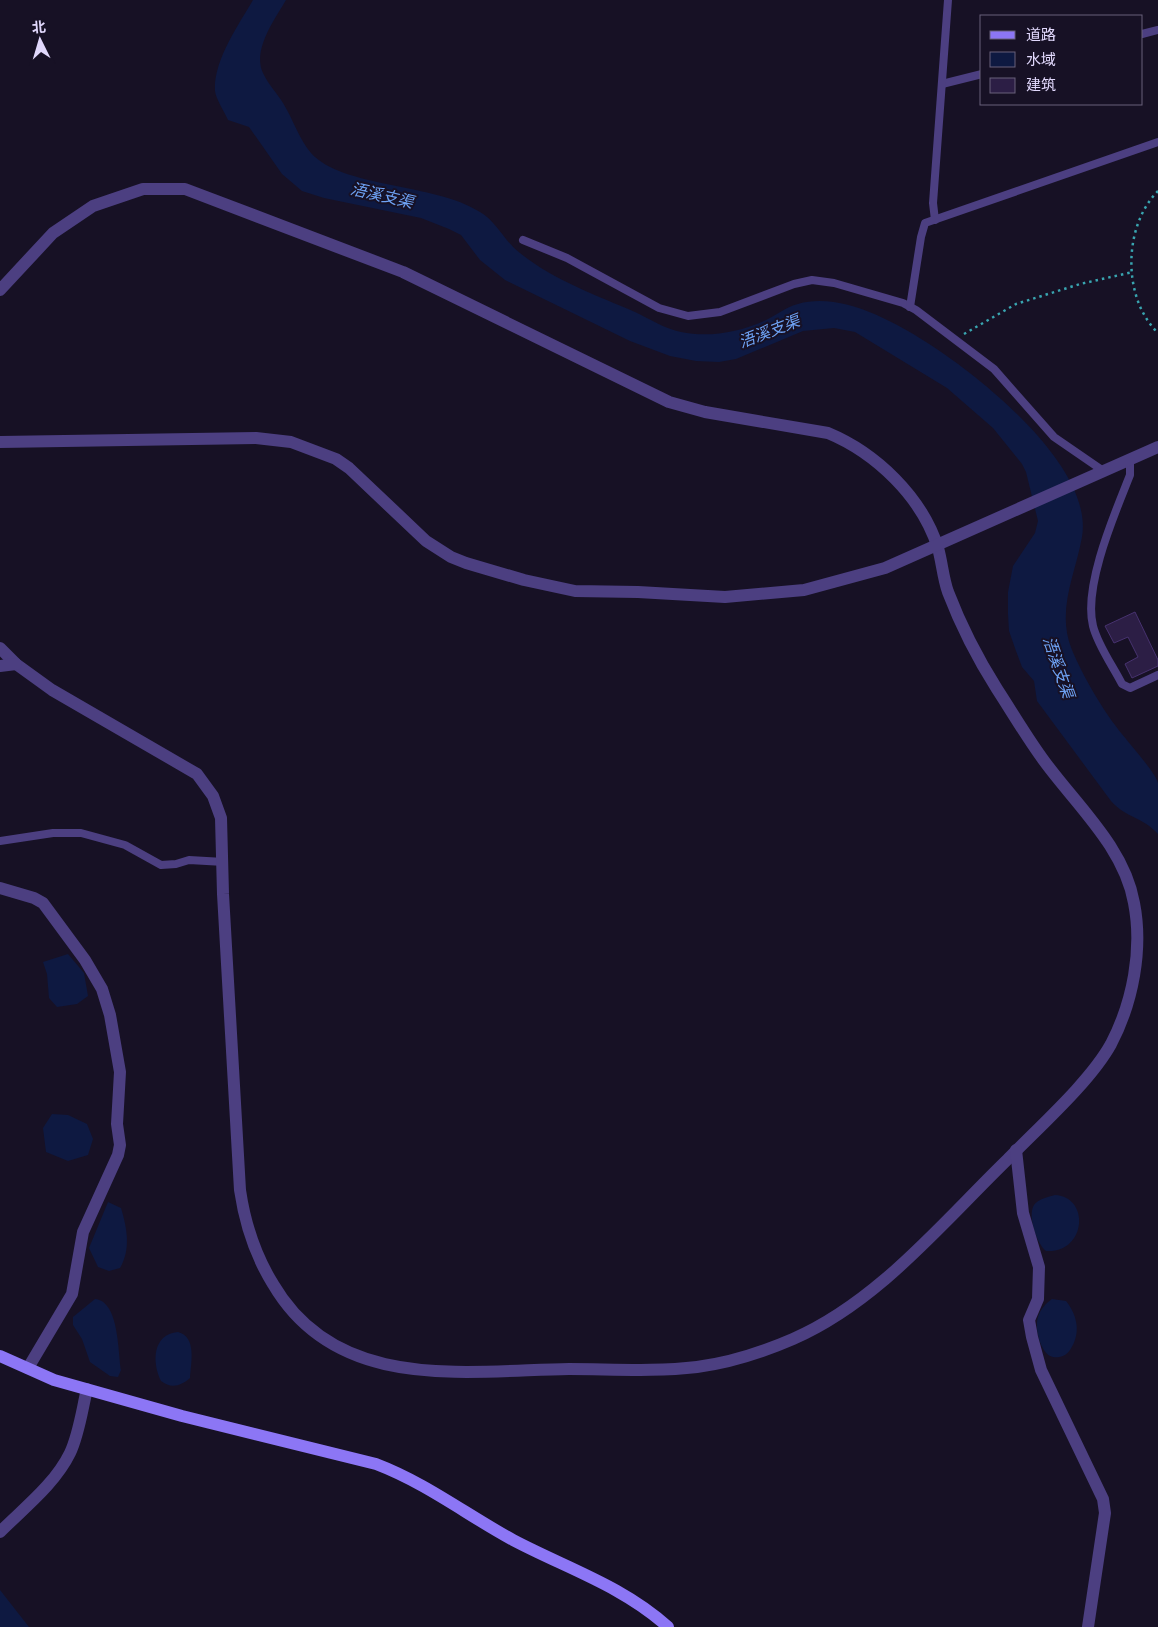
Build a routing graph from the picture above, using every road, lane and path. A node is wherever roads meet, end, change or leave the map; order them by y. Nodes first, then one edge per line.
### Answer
1 (948, 0) edge
2 (1158, 30) edge
3 (1143, 34) edge
4 (980, 74) edge
5 (942, 84) junction
6 (1158, 142) edge
7 (1158, 191) edge
8 (934, 220) junction
9 (523, 240) dead end
10 (1133, 272) junction
11 (0, 290) edge
12 (910, 307) junction
13 (1158, 333) edge
14 (954, 339) junction
15 (0, 442) edge
16 (1158, 447) edge
17 (1130, 458) junction
18 (1099, 471) junction
19 (937, 545) junction
20 (0, 648) edge
21 (16, 664) junction
22 (0, 666) edge
23 (1158, 675) edge
24 (0, 841) edge
25 (224, 862) junction
26 (0, 888) edge
27 (1016, 1150) junction
28 (0, 1356) edge
29 (28, 1368) junction
30 (87, 1389) junction
31 (0, 1532) edge
32 (668, 1627) edge
33 (1088, 1627) edge

1 - 5 lane
2 - 3 lane
4 - 5 lane
5 - 8 lane
6 - 8 lane
7 - 10 path
8 - 12 lane
9 - 12 lane
10 - 13 path
10 - 14 path
11 - 19 street
12 - 14 lane
14 - 18 lane
15 - 19 street
16 - 17 street
17 - 18 street
17 - 23 lane
18 - 19 street
19 - 27 street
20 - 21 street
21 - 22 street
21 - 25 street
24 - 25 lane
25 - 27 street
26 - 29 street
27 - 33 street
28 - 29 street
29 - 30 street
30 - 31 street
30 - 32 street

